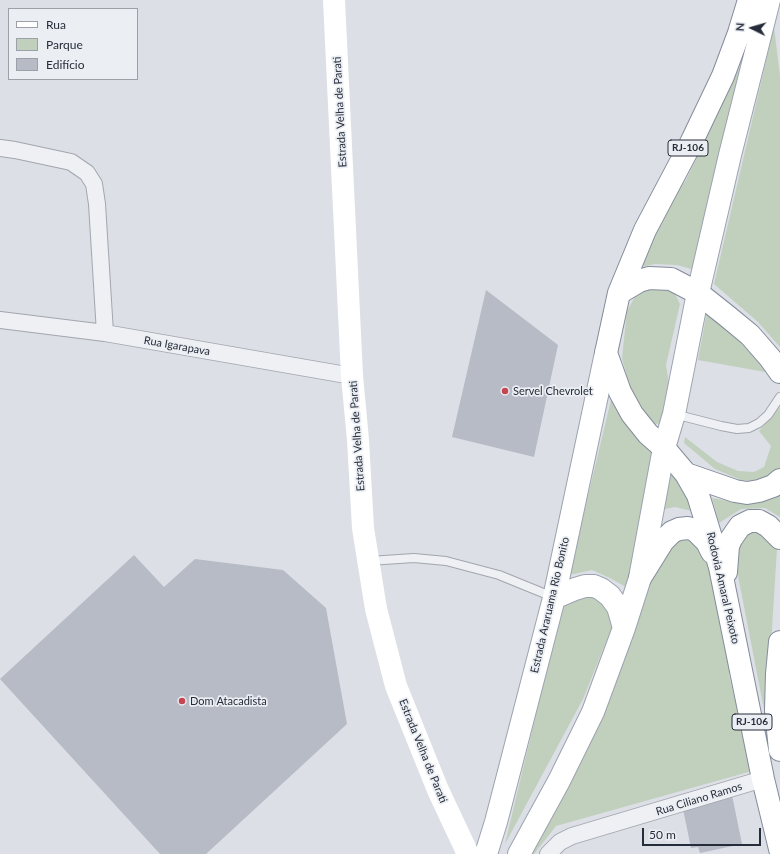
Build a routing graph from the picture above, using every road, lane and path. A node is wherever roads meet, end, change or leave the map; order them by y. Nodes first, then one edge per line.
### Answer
1 (334, 0) edge
2 (749, 0) edge
3 (769, 0) edge
4 (0, 148) edge
5 (618, 293) junction
6 (698, 293) junction
7 (0, 320) edge
8 (104, 333) junction
9 (606, 354) junction
10 (780, 372) edge
11 (352, 376) junction
12 (780, 397) edge
13 (674, 414) junction
14 (664, 448) junction
15 (686, 474) junction
16 (780, 480) edge
17 (780, 538) edge
18 (368, 561) junction
19 (720, 567) junction
20 (640, 578) junction
21 (726, 596) junction
22 (554, 598) junction
23 (624, 628) junction
24 (780, 642) edge
25 (778, 674) edge
26 (780, 750) edge
27 (764, 779) junction
28 (780, 849) edge
29 (468, 854) edge
30 (486, 854) edge
31 (518, 854) edge
32 (548, 854) edge

1 - 11 main road, Estrada Velha de Parati
2 - 5 main road, RJ-106
3 - 6 main road
4 - 8 street
5 - 6 main road
5 - 9 main road, RJ-106
6 - 10 main road
6 - 13 main road
7 - 8 street, Rua Igarapava
8 - 11 street, Rua Igarapava
9 - 14 main road, Rodovia Amaral Peixoto / RJ-106
9 - 22 main road, Estrada Araruama Rio Bonito
11 - 18 main road, Estrada Velha de Parati
12 - 13 lane
13 - 14 main road
14 - 15 main road, Rodovia Amaral Peixoto / RJ-106
14 - 20 main road
15 - 16 main road
15 - 19 main road, Rodovia Amaral Peixoto / RJ-106
17 - 21 main road
18 - 22 lane
18 - 29 main road, Estrada Velha de Parati
19 - 20 main road
19 - 21 main road, Rodovia Amaral Peixoto / RJ-106
20 - 23 main road
21 - 27 main road, Rodovia Amaral Peixoto / RJ-106
22 - 23 main road
22 - 30 main road, Estrada Araruama Rio Bonito
23 - 31 main road
24 - 25 main road, RJ-106
25 - 26 main road, RJ-106
27 - 28 main road, Rodovia Amaral Peixoto / RJ-106
27 - 32 street, Rua Ciliano Ramos

